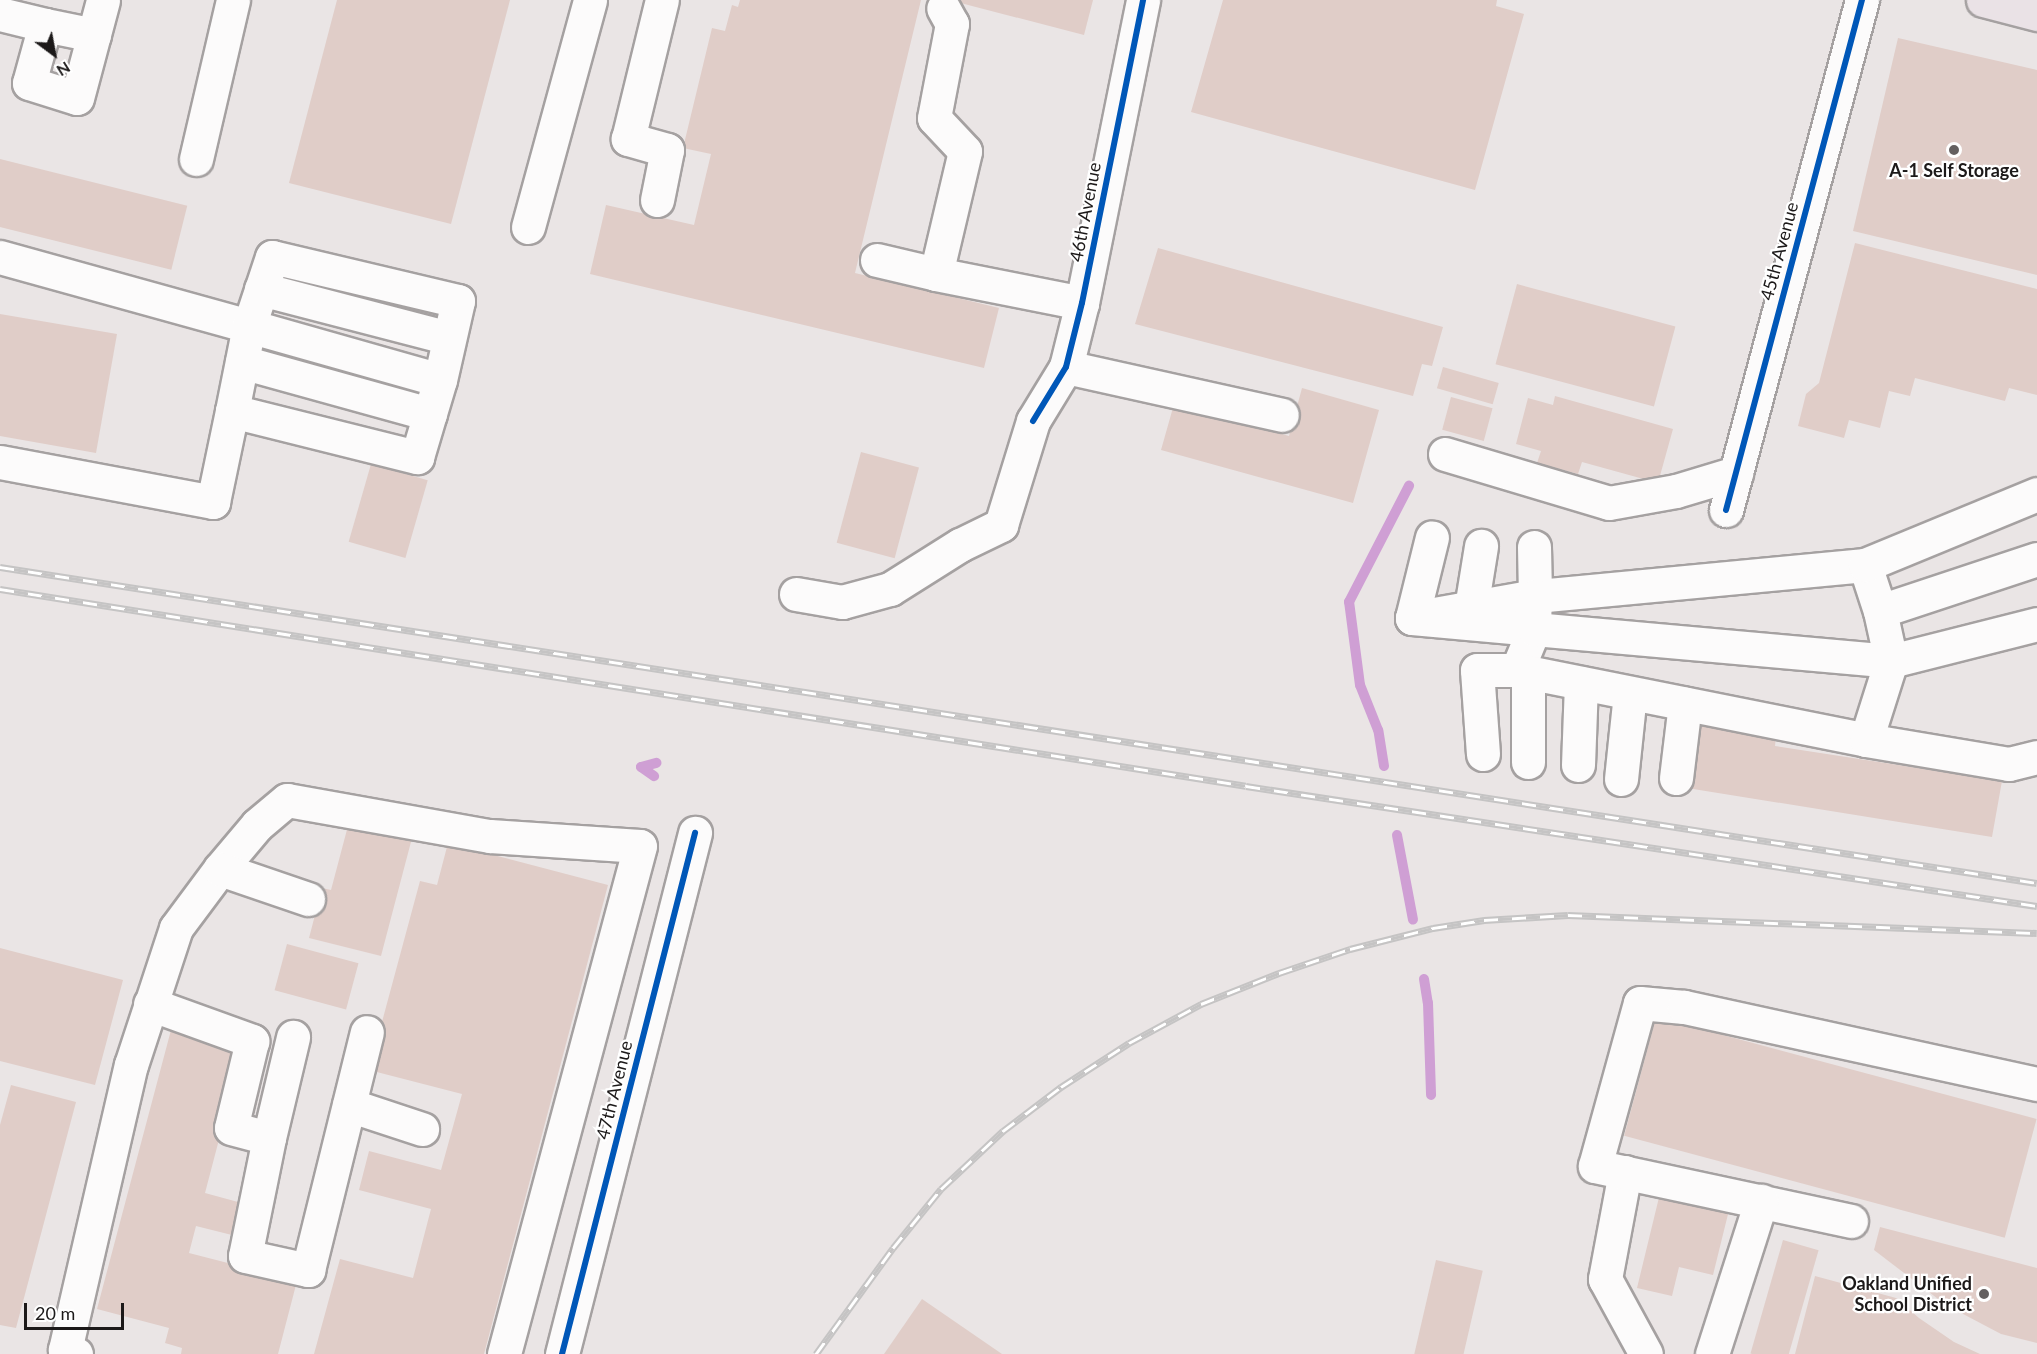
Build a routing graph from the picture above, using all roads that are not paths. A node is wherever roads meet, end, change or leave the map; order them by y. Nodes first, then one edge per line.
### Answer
1 (103, 0) edge
2 (234, 0) edge
3 (590, 0) edge
4 (662, 0) edge
5 (1143, 0) edge
6 (1862, 0) edge
7 (1983, 0) edge
8 (943, 8) dead end
9 (2026, 8) edge
10 (0, 14) edge
11 (45, 25) junction
12 (94, 35) junction
13 (196, 159) dead end
14 (657, 200) dead end
15 (528, 227) dead end
16 (0, 257) edge
17 (877, 260) dead end
18 (936, 274) junction
19 (1082, 303) junction
20 (249, 326) junction
21 (242, 362) junction
22 (1066, 367) junction
23 (440, 380) junction
24 (232, 411) junction
25 (430, 414) junction
26 (1282, 415) dead end
27 (1445, 454) dead end
28 (0, 462) edge
29 (1736, 473) junction
30 (2037, 494) edge
31 (1726, 510) dead end
32 (1432, 537) dead end
33 (1481, 546) dead end
34 (1534, 547) dead end
35 (2037, 559) edge
36 (1865, 565) junction
37 (795, 594) dead end
38 (1535, 596) junction
39 (1471, 608) junction
40 (1880, 611) junction
41 (1412, 618) junction
42 (2037, 624) edge
43 (1534, 629) junction
44 (1891, 661) junction
45 (1522, 672) junction
46 (1581, 683) junction
47 (1630, 693) junction
48 (1685, 704) junction
49 (1866, 740) junction
50 (1483, 754) dead end
51 (2037, 757) edge
52 (1528, 762) dead end
53 (1578, 765) dead end
54 (1676, 778) dead end
55 (1620, 779) dead end
56 (695, 834) dead end
57 (220, 869) junction
58 (308, 899) dead end
59 (150, 1004) junction
60 (367, 1032) dead end
61 (293, 1037) dead end
62 (2037, 1084) edge
63 (349, 1105) junction
64 (422, 1129) dead end
65 (269, 1138) junction
66 (1625, 1172) junction
67 (1761, 1201) junction
68 (1851, 1221) dead end
69 (76, 1354) edge
70 (504, 1354) edge
71 (562, 1354) edge
72 (1646, 1354) edge
73 (1712, 1354) edge

1 - 12 street
2 - 13 street
3 - 15 street
4 - 14 street
5 - 19 street, 46th Avenue
6 - 29 street, 45th Avenue
7 - 9 main road
8 - 18 street
10 - 11 street
11 - 12 street
11 - 12 street
16 - 20 street
17 - 18 street
18 - 19 street
19 - 22 street, 46th Avenue
20 - 21 street
20 - 23 street
20 - 23 street
21 - 24 street
21 - 25 street
22 - 26 street
22 - 37 street, 46th Avenue
23 - 25 street
24 - 25 street
24 - 28 street
27 - 29 street
29 - 31 street, 45th Avenue
30 - 36 street
32 - 41 street
33 - 39 street
34 - 38 street
35 - 40 street
36 - 38 street
36 - 40 street
38 - 39 street
38 - 43 street
39 - 41 street
40 - 44 street
41 - 43 street
42 - 44 street
43 - 44 street
43 - 45 street
44 - 49 street
45 - 46 street
45 - 50 street
45 - 52 street
46 - 47 street
46 - 53 street
47 - 48 street
47 - 55 street
48 - 49 street
48 - 54 street
49 - 51 street
56 - 71 street, 47th Avenue
57 - 58 street
57 - 59 street
57 - 70 street
59 - 65 street
59 - 69 street
60 - 63 street
61 - 65 street
62 - 66 street
63 - 64 street
63 - 65 street
66 - 67 street
66 - 72 street
67 - 68 street
67 - 73 street

